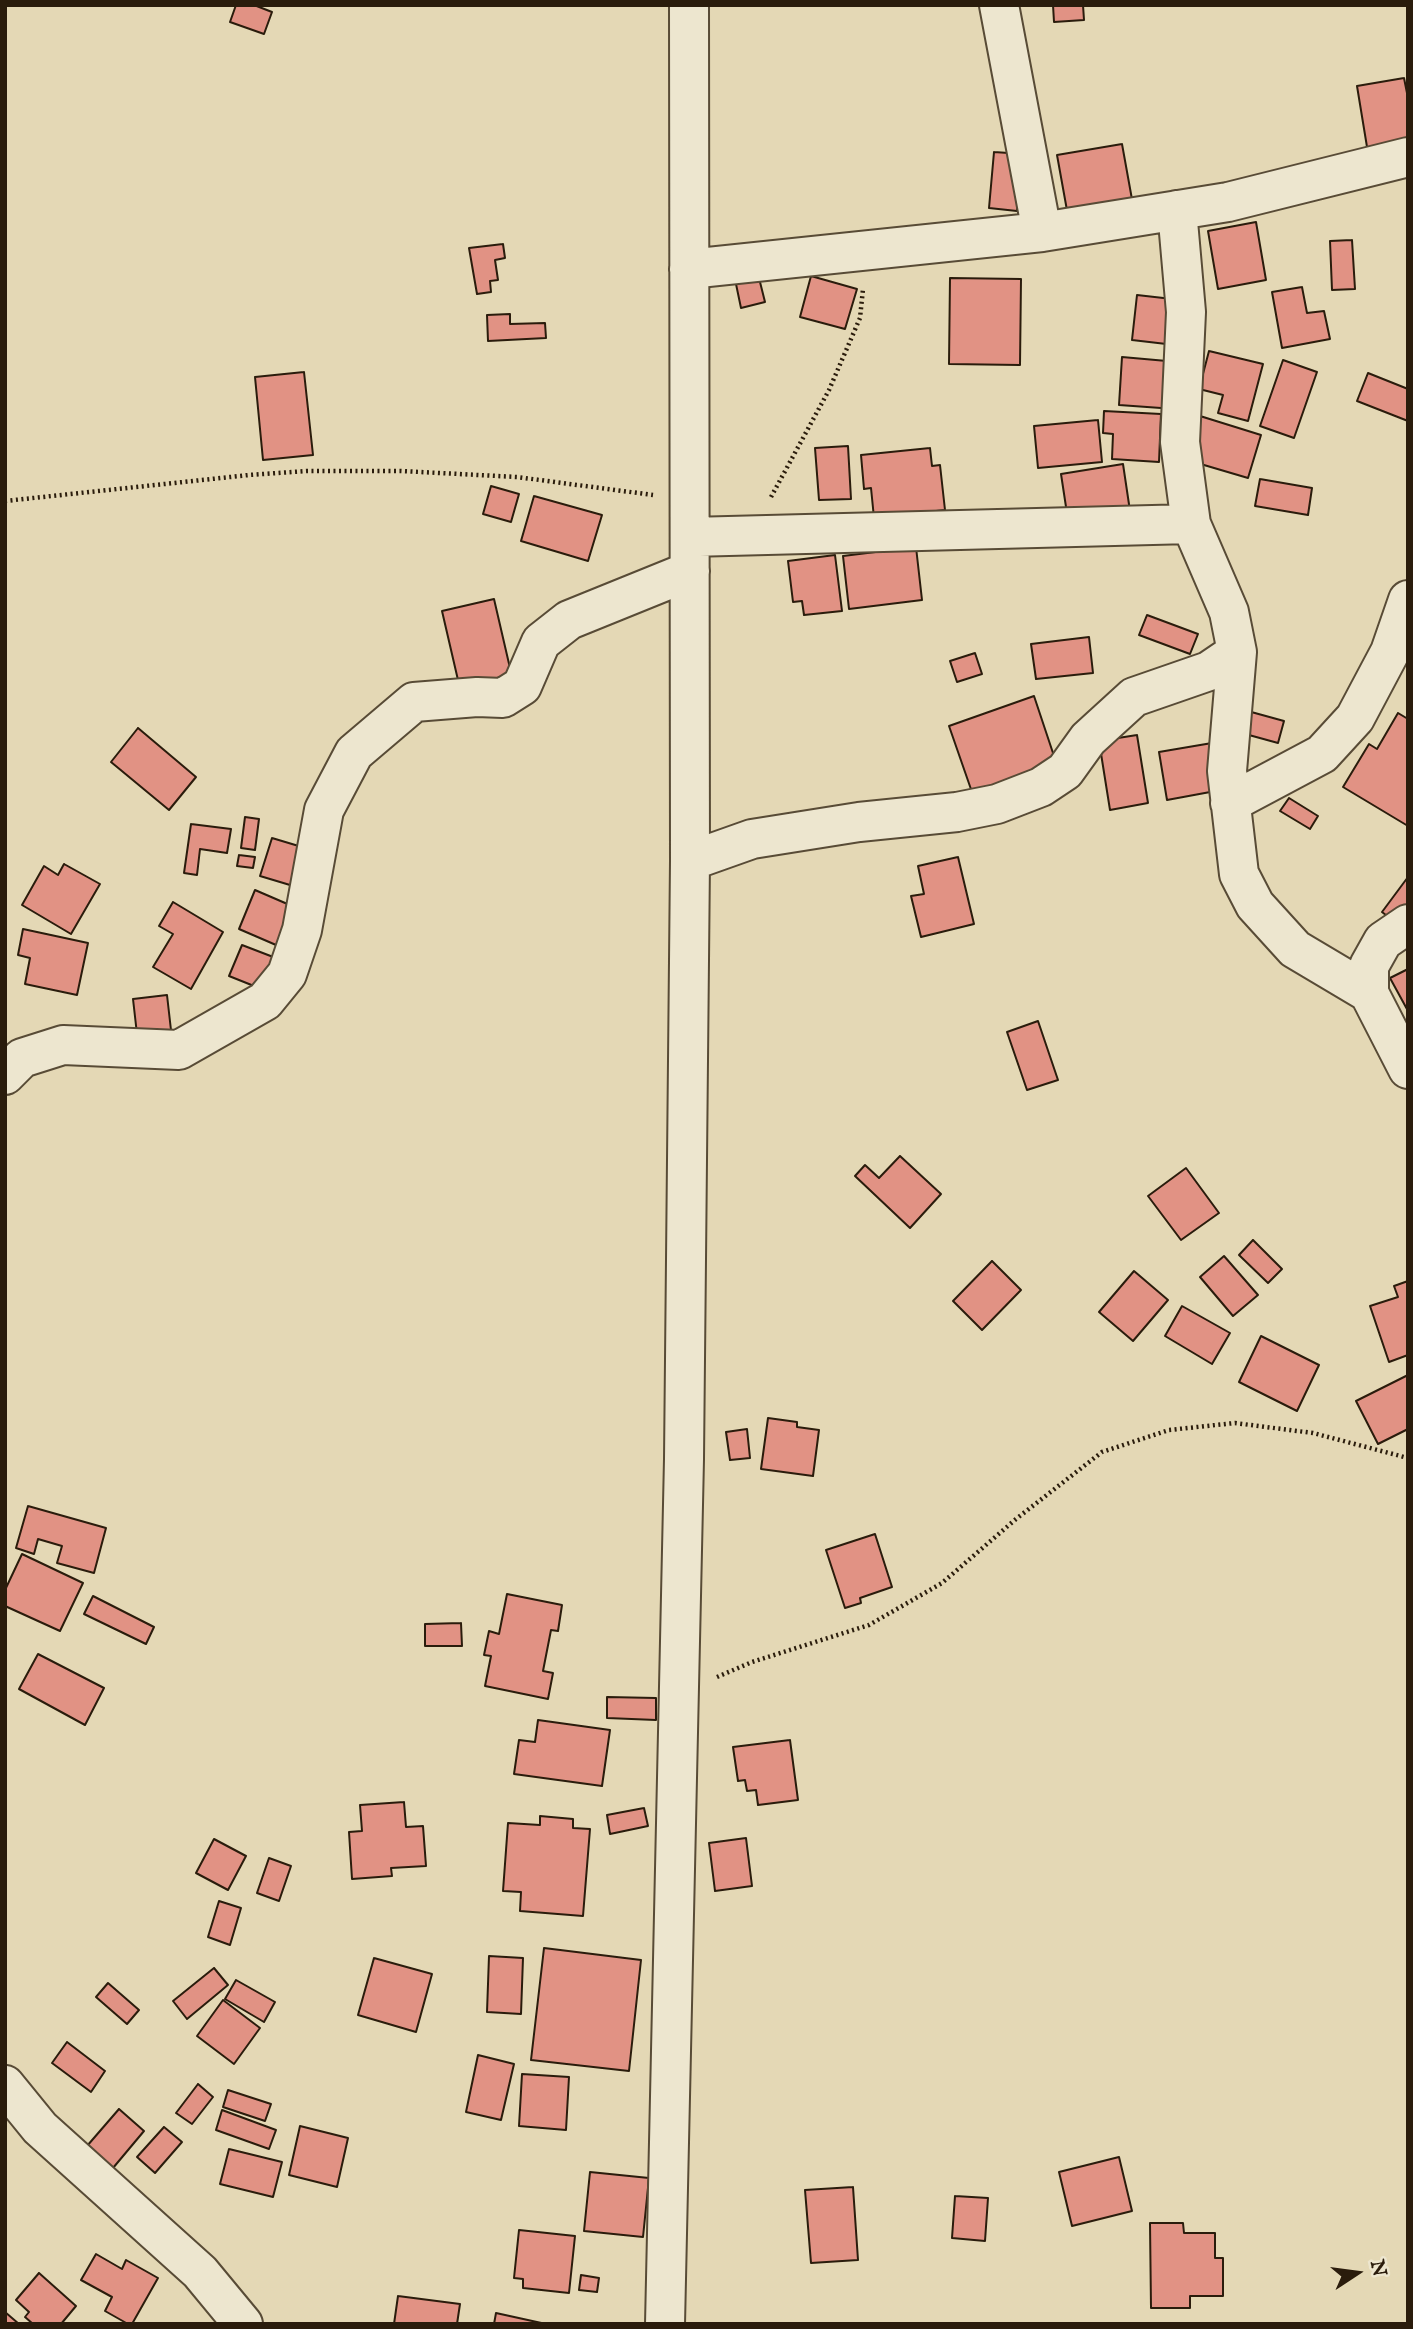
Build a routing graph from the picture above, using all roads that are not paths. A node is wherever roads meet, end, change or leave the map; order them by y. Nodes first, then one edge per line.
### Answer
1 (689, 5) edge
2 (999, 5) edge
3 (1408, 157) edge
4 (1177, 210) junction
5 (1042, 232) junction
6 (689, 269) junction
7 (1191, 524) junction
8 (690, 554) junction
9 (1408, 600) edge
10 (1237, 652) junction
11 (1230, 803) junction
12 (690, 861) junction
13 (1408, 924) edge
14 (1369, 993) junction
15 (1408, 1069) edge
16 (5, 1074) edge
17 (5, 2085) edge
18 (243, 2324) edge
19 (665, 2324) edge

1 - 6 street
2 - 5 street
3 - 4 street
4 - 5 street
4 - 7 street
5 - 6 street
6 - 8 street
7 - 8 street
7 - 10 street
8 - 12 street
8 - 16 street
9 - 11 street
10 - 11 street
10 - 12 street
11 - 14 street
12 - 19 street
13 - 14 street
14 - 15 street
17 - 18 street

